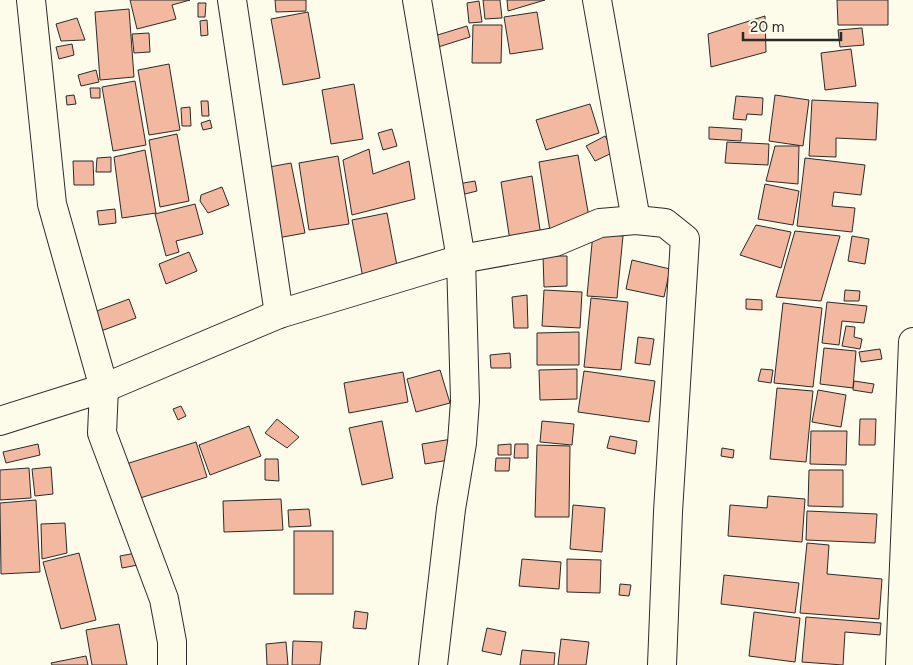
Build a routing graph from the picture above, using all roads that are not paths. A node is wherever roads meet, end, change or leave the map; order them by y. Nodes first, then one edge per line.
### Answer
1 (31, 0) edge
2 (232, 0) edge
3 (417, 0) edge
4 (596, 0) edge
5 (636, 220) junction
6 (460, 259) junction
7 (279, 314) junction
8 (913, 342) edge
9 (104, 388) junction
10 (0, 421) edge
11 (172, 665) edge
12 (433, 665) edge
13 (662, 665) edge
14 (900, 665) edge

1 - 9 street
2 - 7 street
3 - 6 street
4 - 5 street
5 - 6 street
5 - 13 street
6 - 7 street
6 - 12 street
7 - 9 street
8 - 14 street
9 - 10 street
9 - 11 street

